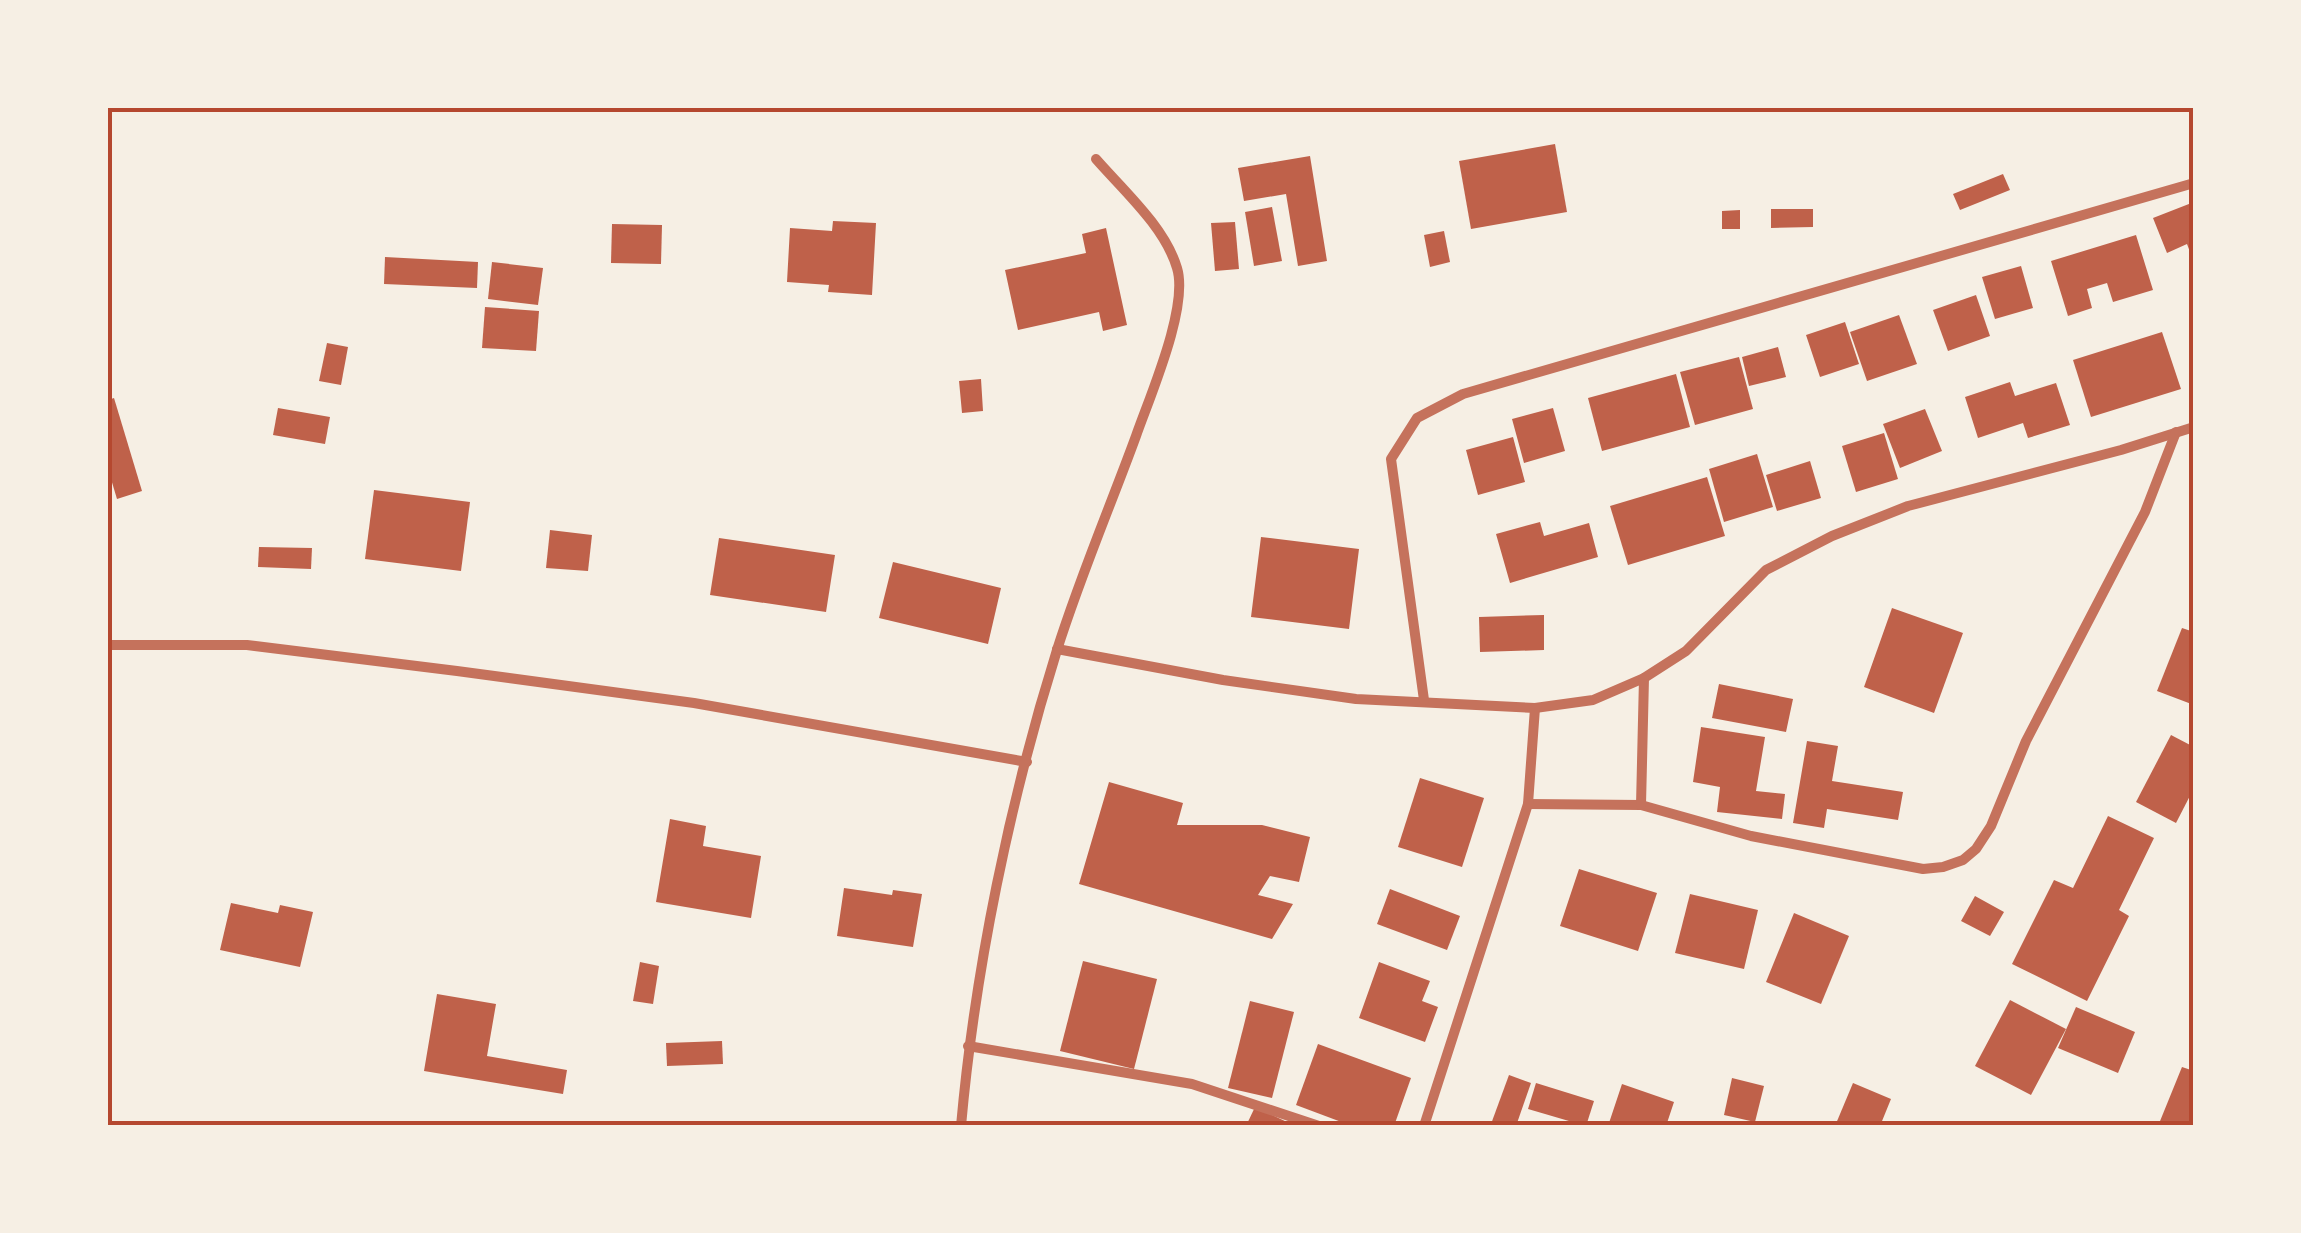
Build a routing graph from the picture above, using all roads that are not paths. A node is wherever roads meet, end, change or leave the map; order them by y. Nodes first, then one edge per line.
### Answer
1 (1096, 158) dead end
2 (2194, 183) edge
3 (2194, 427) edge
4 (2176, 432) junction
5 (108, 645) edge
6 (1058, 649) junction
7 (1644, 678) junction
8 (1424, 700) junction
9 (1535, 708) junction
10 (1027, 762) junction
11 (1528, 804) junction
12 (1640, 805) junction
13 (968, 1046) junction
14 (960, 1126) edge
15 (1318, 1126) edge
16 (1424, 1126) edge

1 - 6 street
2 - 8 street
3 - 4 street
4 - 7 street
4 - 12 street
5 - 10 street
6 - 8 street
6 - 10 street
7 - 9 street
7 - 12 street
8 - 9 street
9 - 11 street
10 - 13 street
11 - 12 street
11 - 16 street
13 - 14 street
13 - 15 street

